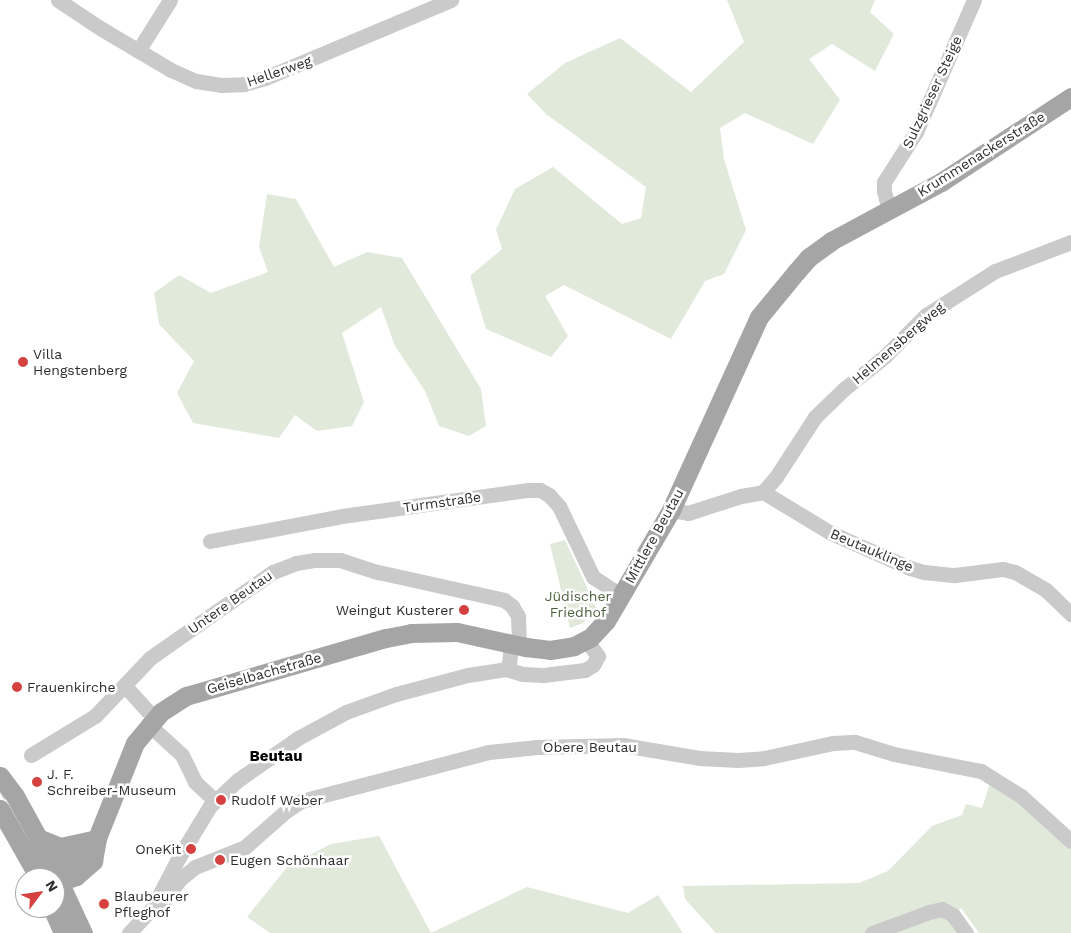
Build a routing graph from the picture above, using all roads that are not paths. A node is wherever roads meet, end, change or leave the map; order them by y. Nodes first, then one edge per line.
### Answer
1 (58, 0) edge
2 (170, 0) edge
3 (451, 0) edge
4 (974, 0) edge
5 (138, 51) junction
6 (1071, 97) edge
7 (889, 211) junction
8 (1071, 242) edge
9 (763, 492) junction
10 (671, 510) junction
11 (210, 541) dead end
12 (621, 595) junction
13 (1071, 614) edge
14 (586, 640) junction
15 (515, 645) junction
16 (506, 669) junction
17 (125, 686) junction
18 (151, 721) junction
19 (31, 755) dead end
20 (0, 776) edge
21 (214, 800) junction
22 (0, 809) edge
23 (38, 838) junction
24 (97, 838) junction
25 (1071, 841) edge
26 (44, 868) edge
27 (48, 868) edge
28 (63, 868) edge
29 (175, 877) junction
30 (65, 901) edge
31 (56, 918) edge
32 (63, 933) edge
33 (84, 933) edge
34 (129, 933) edge
35 (872, 933) edge
36 (966, 933) edge

1 - 5 street, Hellerweg
2 - 5 street
3 - 5 street, Hellerweg
4 - 7 street, Sulzgrieser Steige
6 - 7 main road, Krummenackerstraße
7 - 10 main road, Mittlere Beutau
8 - 9 street, Helmensbergweg
9 - 10 street
9 - 13 street, Beutauklinge
10 - 12 main road, Mittlere Beutau
11 - 12 street, Turmstraße
12 - 14 main road, Mittlere Beutau
14 - 15 main road, Mittlere Beutau
14 - 16 street
15 - 16 street
15 - 17 street, Untere Beutau
15 - 18 main road, Geiselbachstraße
16 - 21 street
17 - 18 street
17 - 19 street, Untere Beutau
18 - 21 street
18 - 24 main road, Geiselbachstraße
20 - 23 main road
21 - 29 street
22 - 26 main road
23 - 24 main road
23 - 27 main road
24 - 28 main road, Geiselbachstraße
25 - 29 street, Obere Beutau
29 - 34 street
30 - 33 main road
31 - 32 main road
35 - 36 street

